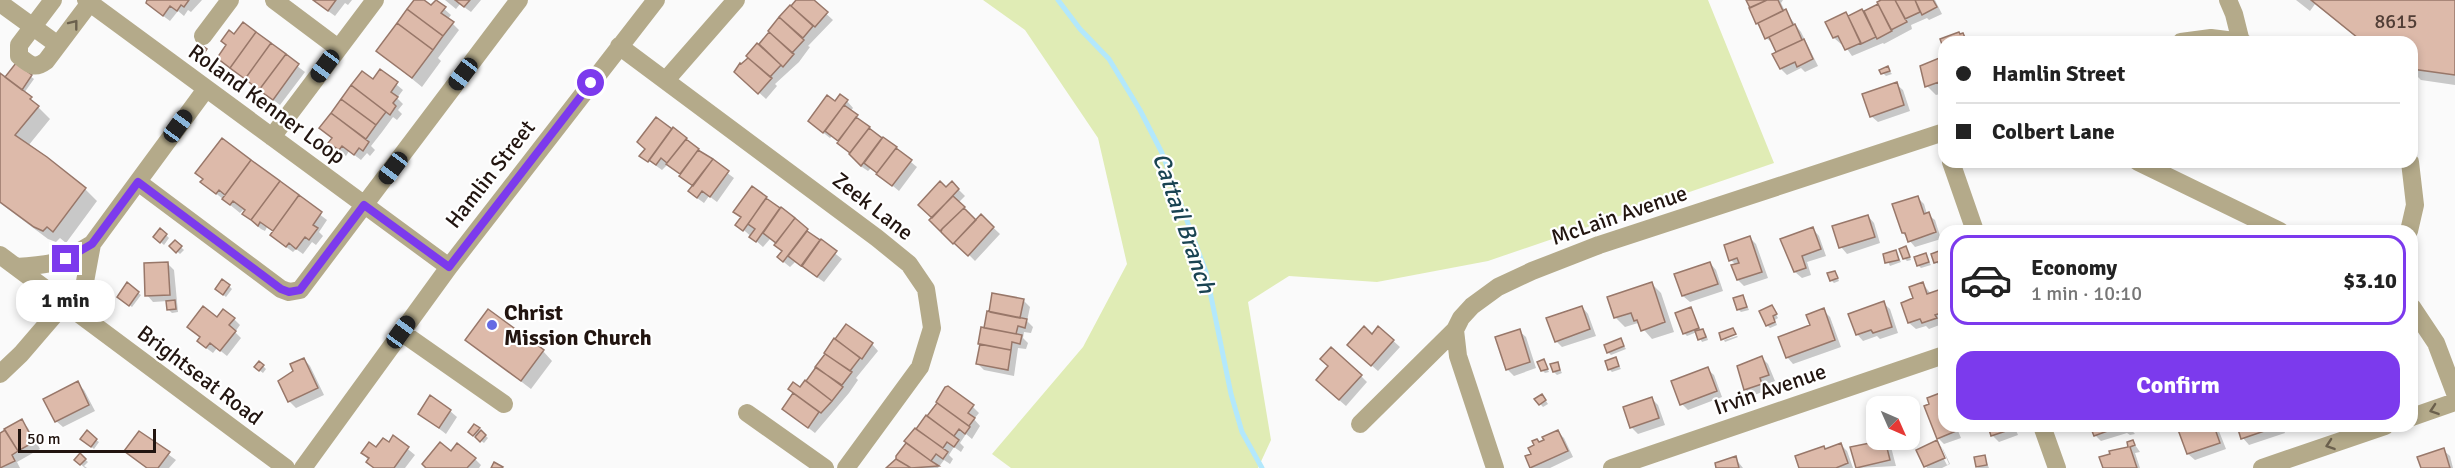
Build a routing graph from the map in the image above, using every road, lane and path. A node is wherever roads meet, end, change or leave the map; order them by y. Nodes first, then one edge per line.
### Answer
1 (53, 0) edge
2 (230, 0) edge
3 (274, 0) edge
4 (375, 0) edge
5 (519, 0) edge
6 (656, 0) edge
7 (736, 0) edge
8 (2228, 0) edge
9 (90, 1) edge
10 (0, 3) edge
11 (33, 27) junction
12 (203, 36) dead end
13 (2240, 36) edge
14 (58, 45) junction
15 (619, 46) junction
16 (338, 48) junction
17 (666, 80) junction
18 (206, 89) junction
19 (272, 138) junction
20 (1938, 138) edge
21 (1953, 168) edge
22 (2150, 168) edge
23 (2411, 168) edge
24 (138, 182) junction
25 (364, 205) junction
26 (1972, 225) edge
27 (2268, 225) edge
28 (2410, 225) edge
29 (92, 244) junction
30 (0, 255) edge
31 (16, 267) junction
32 (449, 267) junction
33 (71, 309) junction
34 (2418, 316) edge
35 (1455, 330) junction
36 (401, 332) junction
37 (1938, 357) edge
38 (0, 374) edge
39 (2455, 393) edge
40 (2455, 402) edge
41 (504, 404) dead end
42 (747, 413) dead end
43 (2418, 415) edge
44 (1360, 424) dead end
45 (2044, 432) edge
46 (2367, 432) edge
47 (286, 468) edge
48 (303, 468) edge
49 (825, 468) edge
50 (846, 468) edge
51 (1495, 468) edge
52 (1612, 468) edge
53 (2057, 468) edge
54 (2262, 468) edge

1 - 11 street
2 - 12 street
3 - 16 street
4 - 16 street
5 - 25 street
6 - 15 street, Hamlin Street
7 - 17 street
8 - 13 street
14 -> 9 street
9 - 18 street, Roland Kenner Loop
10 - 11 street
11 - 14 street
11 - 14 street
15 - 17 street, Zeek Lane
15 - 32 street, Hamlin Street
16 - 19 street
17 - 50 street, Zeek Lane
18 - 19 street, Roland Kenner Loop
18 - 24 street
19 - 25 street, Roland Kenner Loop
20 - 35 street, McLain Avenue
21 - 26 street
22 - 27 street
23 - 28 street
24 - 25 street
24 - 29 street
25 - 32 street, Roland Kenner Loop
29 - 31 street
29 - 33 street
30 - 31 street, Brightseat Road
31 - 33 street, Brightseat Road
32 - 36 street, Hamlin Street
33 - 38 street
33 - 47 street, Brightseat Road
34 - 39 street
35 - 44 street, McLain Avenue
35 - 51 street
36 - 41 street
36 - 48 street, Hamlin Street
37 - 52 street, Irvin Avenue
40 -> 43 street
42 - 49 street
45 - 53 street
46 -> 54 street

